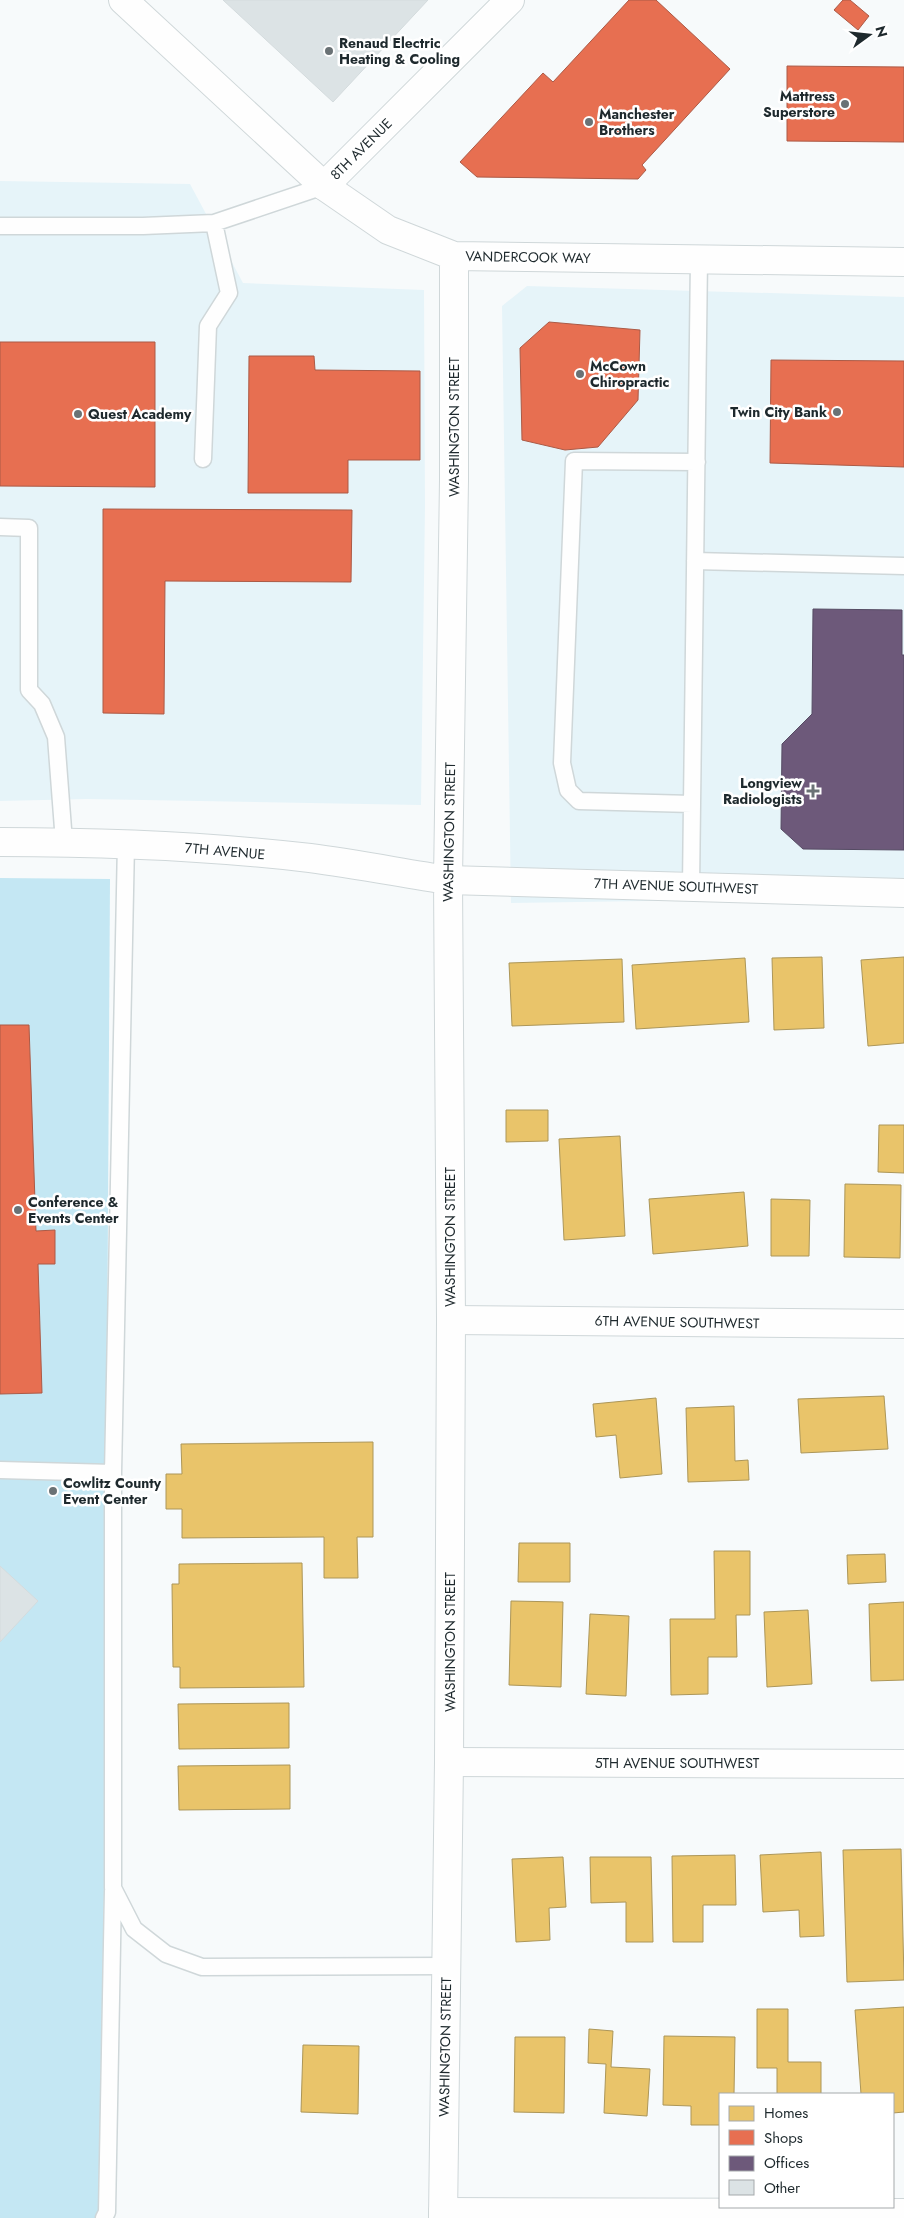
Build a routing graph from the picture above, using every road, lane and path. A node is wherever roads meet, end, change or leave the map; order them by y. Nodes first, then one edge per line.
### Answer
1 (123, 0) edge
2 (510, 0) edge
3 (324, 186) junction
4 (214, 223) junction
5 (0, 226) edge
6 (454, 256) junction
7 (699, 259) junction
8 (904, 262) edge
9 (203, 459) dead end
10 (697, 462) junction
11 (0, 527) edge
12 (695, 561) junction
13 (904, 566) edge
14 (692, 804) junction
15 (0, 842) edge
16 (64, 842) junction
17 (126, 843) junction
18 (448, 880) junction
19 (692, 887) junction
20 (904, 893) edge
21 (451, 1320) junction
22 (904, 1324) edge
23 (0, 1470) edge
24 (113, 1474) junction
25 (449, 1762) junction
26 (904, 1764) edge
27 (113, 1888) junction
28 (446, 1966) junction
29 (904, 2213) edge
30 (443, 2215) edge
31 (106, 2216) edge

1 - 3 street, VANDERCOOK WAY
2 - 3 street, 8TH AVENUE
3 - 4 lane, 8TH AVENUE
3 - 6 street, VANDERCOOK WAY
4 - 5 lane, 8TH AVENUE
4 - 9 lane
6 - 7 street, VANDERCOOK WAY
6 - 18 street, WASHINGTON STREET
7 - 8 street, VANDERCOOK WAY
7 - 10 lane
10 - 12 lane
10 - 14 lane
11 - 16 lane
12 - 13 lane
12 - 14 lane
14 - 19 lane
15 - 16 street, 7TH AVENUE
16 - 17 street, 7TH AVENUE
17 - 18 street, 7TH AVENUE
17 - 24 lane
18 - 19 street, 7TH AVENUE SOUTHWEST
18 - 21 street, WASHINGTON STREET
19 - 20 street, 7TH AVENUE SOUTHWEST
21 - 22 street, 6TH AVENUE SOUTHWEST
21 - 25 street, WASHINGTON STREET
23 - 24 lane
24 - 27 lane
25 - 26 street, 5TH AVENUE SOUTHWEST
25 - 28 street, WASHINGTON STREET
27 - 28 lane
27 - 31 lane
28 - 30 street, WASHINGTON STREET
29 - 30 street

